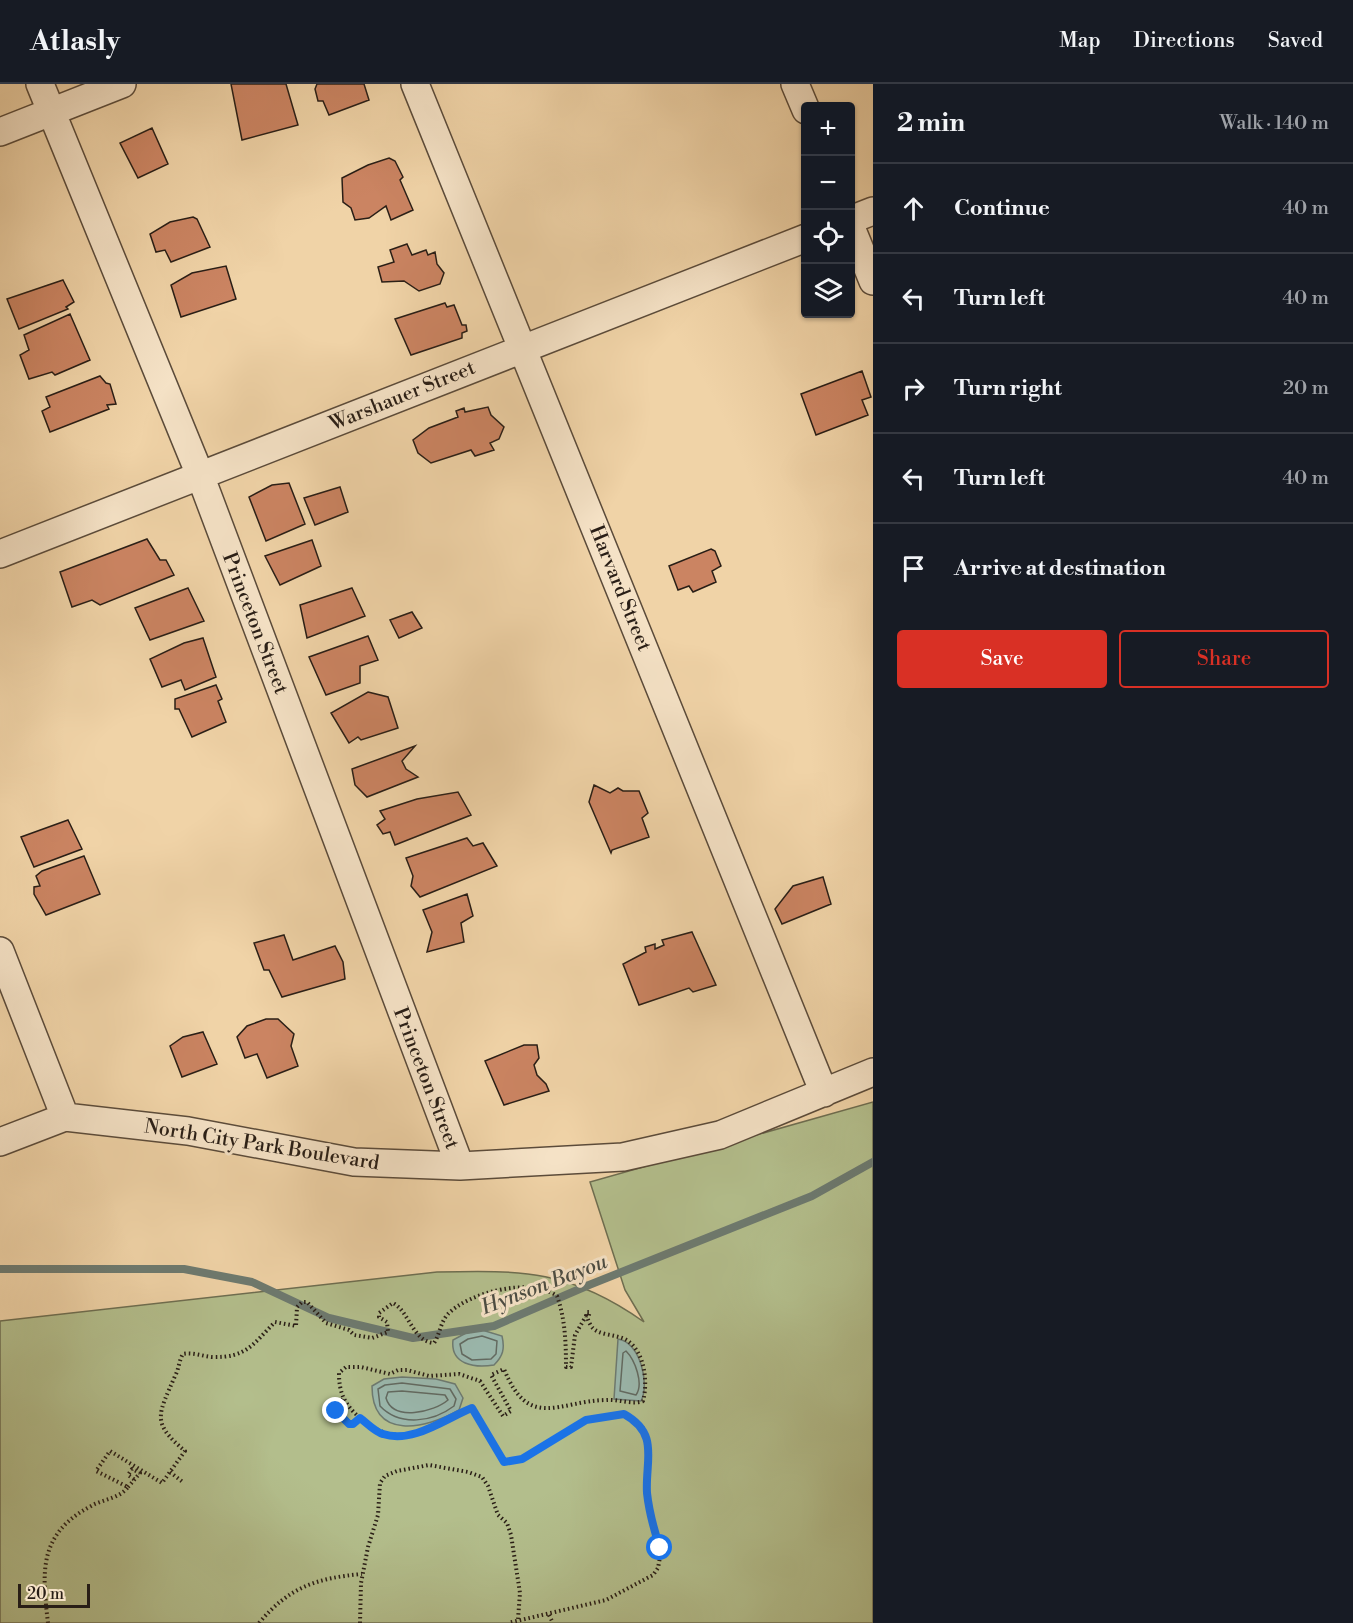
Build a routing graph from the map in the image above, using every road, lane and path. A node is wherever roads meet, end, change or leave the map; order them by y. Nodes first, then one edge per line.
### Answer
1 (40, 84) edge
2 (122, 84) edge
3 (415, 84) edge
4 (795, 84) edge
5 (803, 102) edge
6 (50, 112) junction
7 (0, 132) edge
8 (873, 211) edge
9 (855, 218) edge
10 (855, 237) edge
11 (801, 240) edge
12 (873, 281) edge
13 (523, 347) junction
14 (200, 475) junction
15 (0, 554) edge
16 (0, 951) edge
17 (873, 1072) edge
18 (824, 1093) junction
19 (65, 1117) junction
20 (0, 1142) edge
21 (460, 1166) junction
22 (343, 1399) junction
23 (360, 1418) junction
24 (170, 1472) junction
25 (135, 1480) dead end
26 (184, 1483) dead end
27 (128, 1487) junction
28 (362, 1574) junction
29 (549, 1615) junction
30 (518, 1619) junction
31 (48, 1623) edge
32 (259, 1623) edge
33 (360, 1623) edge
34 (508, 1623) edge
35 (553, 1623) edge

1 - 6 street, Princeton Street
2 - 6 street
3 - 13 street, Harvard Street
4 - 5 street
6 - 7 street
6 - 14 street, Princeton Street
8 - 9 street
10 - 12 street
11 - 13 street, Warshauer Street
13 - 14 street, Warshauer Street
13 - 18 street, Harvard Street
14 - 15 street, Warshauer Street
14 - 21 street, Princeton Street
16 - 19 street
17 - 18 street, North City Park Boulevard
18 - 21 street, North City Park Boulevard
19 - 20 street, North City Park Boulevard
19 - 21 street, North City Park Boulevard
22 - 23 path
22 - 23 path
22 - 24 path
23 - 29 path
24 - 26 path
24 - 27 path
25 - 27 path
27 - 31 path
28 - 30 path
28 - 32 path
28 - 33 path
29 - 30 path
29 - 35 path
30 - 34 path

